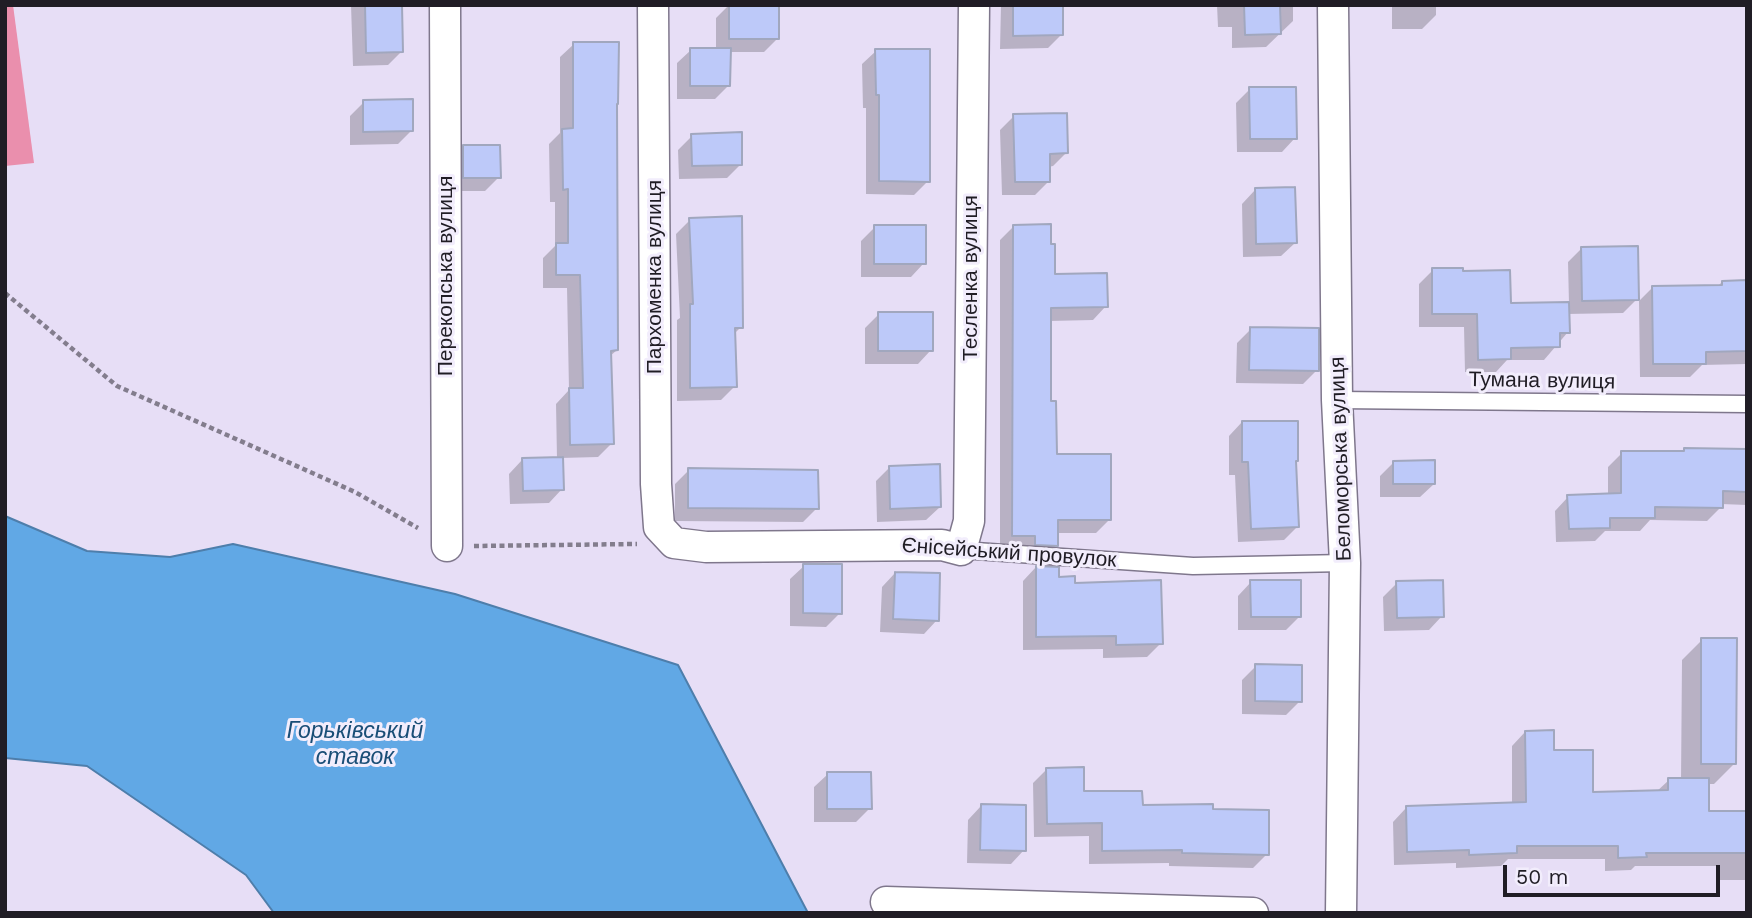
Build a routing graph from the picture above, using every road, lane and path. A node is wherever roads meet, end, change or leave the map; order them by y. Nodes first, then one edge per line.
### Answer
1 (444, 5) edge
2 (653, 5) edge
3 (974, 5) edge
4 (1333, 5) edge
5 (5, 293) edge
6 (1337, 400) junction
7 (1747, 404) edge
8 (674, 543) junction
9 (447, 546) junction
10 (961, 550) junction
11 (1345, 563) junction
12 (886, 902) dead end
13 (1254, 913) edge
14 (1341, 913) edge

1 - 9 street, Перекопська вулиця
2 - 8 street, Пархоменка вулиця
3 - 10 street, Тесленка вулиця
4 - 6 street, Беломорська вулиця
5 - 9 path
6 - 7 lane, Тумана вулиця
6 - 11 street, Беломорська вулиця
8 - 9 path
8 - 10 street, Єнісейський провулок
10 - 11 lane, Єнісейський провулок
11 - 14 street, Беломорська вулиця
12 - 13 street

